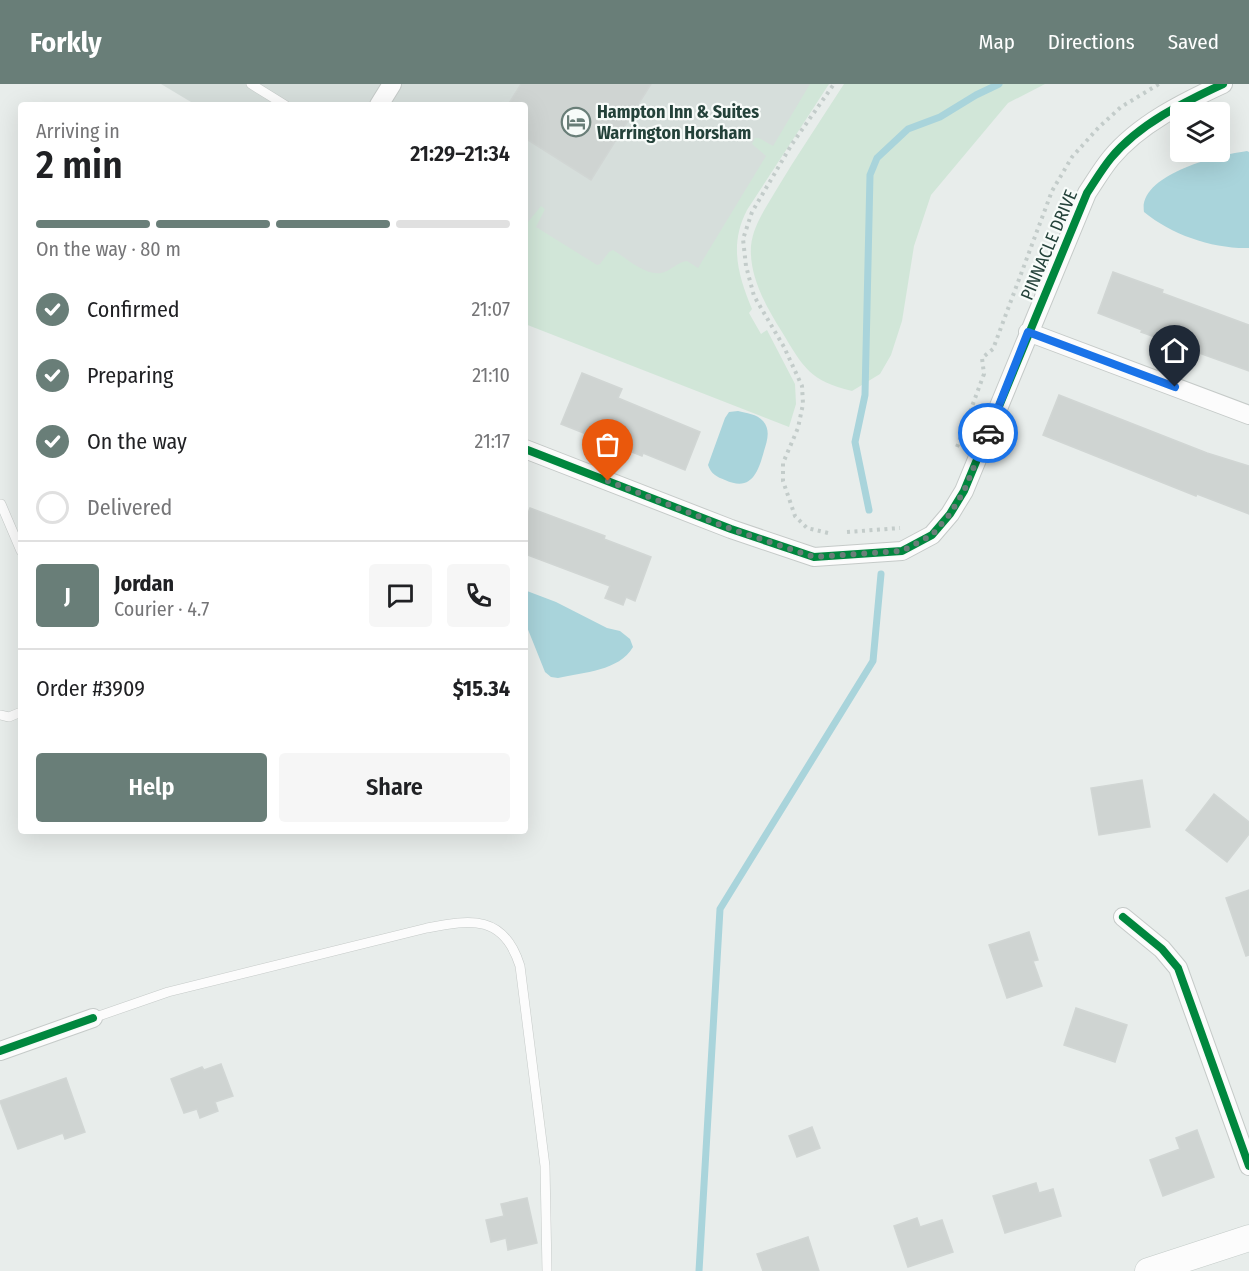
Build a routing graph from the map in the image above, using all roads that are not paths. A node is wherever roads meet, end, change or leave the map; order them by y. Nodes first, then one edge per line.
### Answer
1 (251, 84) edge
2 (392, 84) edge
3 (1223, 84) edge
4 (280, 102) edge
5 (381, 102) edge
6 (1028, 332) junction
7 (1249, 415) edge
8 (528, 450) edge
9 (1, 504) edge
10 (0, 526) edge
11 (11, 529) junction
12 (18, 544) edge
13 (18, 713) edge
14 (0, 715) edge
15 (1123, 917) dead end
16 (93, 1018) joint
17 (0, 1051) edge
18 (1249, 1166) edge
19 (1249, 1238) edge
20 (547, 1271) edge
21 (1148, 1271) edge

1 - 4 lane
2 - 5 street
3 - 6 street, PINNACLE DRIVE
6 - 7 street
6 - 8 street, PINNACLE DRIVE
9 - 11 lane
10 - 11 lane
11 - 12 lane
13 - 14 lane
15 - 18 street
16 - 17 street
16 - 20 lane
19 - 21 street

